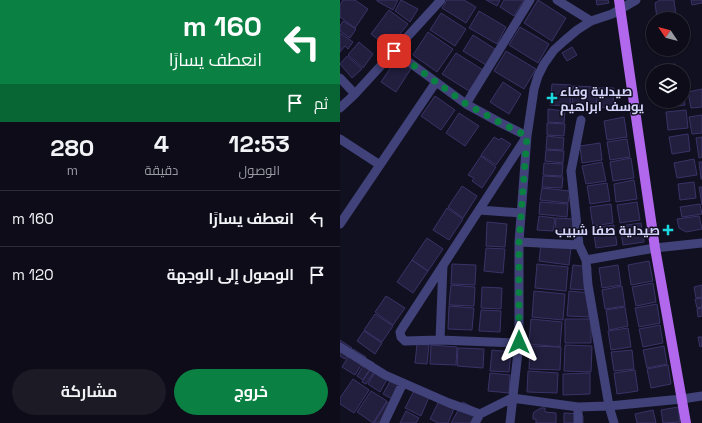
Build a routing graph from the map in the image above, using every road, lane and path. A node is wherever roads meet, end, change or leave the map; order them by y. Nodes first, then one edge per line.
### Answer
1 (441, 0) edge
2 (530, 0) edge
3 (558, 0) edge
4 (636, 0) edge
5 (620, 5) edge
6 (591, 21) junction
7 (394, 51) junction
8 (340, 78) edge
9 (436, 82) junction
10 (355, 94) junction
11 (466, 104) junction
12 (340, 108) edge
13 (581, 120) dead end
14 (527, 136) junction
15 (340, 139) edge
16 (380, 164) junction
17 (479, 210) junction
18 (521, 214) junction
19 (340, 224) edge
20 (519, 242) junction
21 (702, 243) edge
22 (579, 245) junction
23 (655, 248) junction
24 (586, 260) junction
25 (443, 265) junction
26 (440, 340) junction
27 (519, 342) junction
28 (340, 347) edge
29 (403, 383) junction
30 (702, 396) edge
31 (512, 398) junction
32 (682, 399) junction
33 (609, 406) junction
34 (578, 407) junction
35 (480, 414) junction
36 (384, 423) edge
37 (475, 423) edge
38 (510, 423) edge
39 (578, 423) edge
40 (614, 423) edge
41 (686, 423) edge

1 - 7 street
2 - 11 street
3 - 6 street
4 - 5 street
5 - 6 street
5 - 23 main road
6 - 14 street
7 - 9 street
7 - 10 street
8 - 10 street
9 - 11 street
9 - 16 street
10 - 12 street
11 - 14 street
13 - 22 street
14 - 17 street
14 - 18 street
15 - 16 street
16 - 19 street
17 - 18 street
17 - 25 street
18 - 20 street
20 - 22 street
20 - 27 street
21 - 23 street
22 - 24 street
23 - 24 street
23 - 32 main road
24 - 33 street
25 - 26 street
25 - 26 street
26 - 27 street
27 - 31 street
28 - 29 street
29 - 35 street
29 - 36 street
30 - 32 street
31 - 34 street
31 - 35 street
31 - 38 street
32 - 33 street
32 - 41 main road
33 - 34 street
33 - 40 street
34 - 39 street
35 - 37 street

